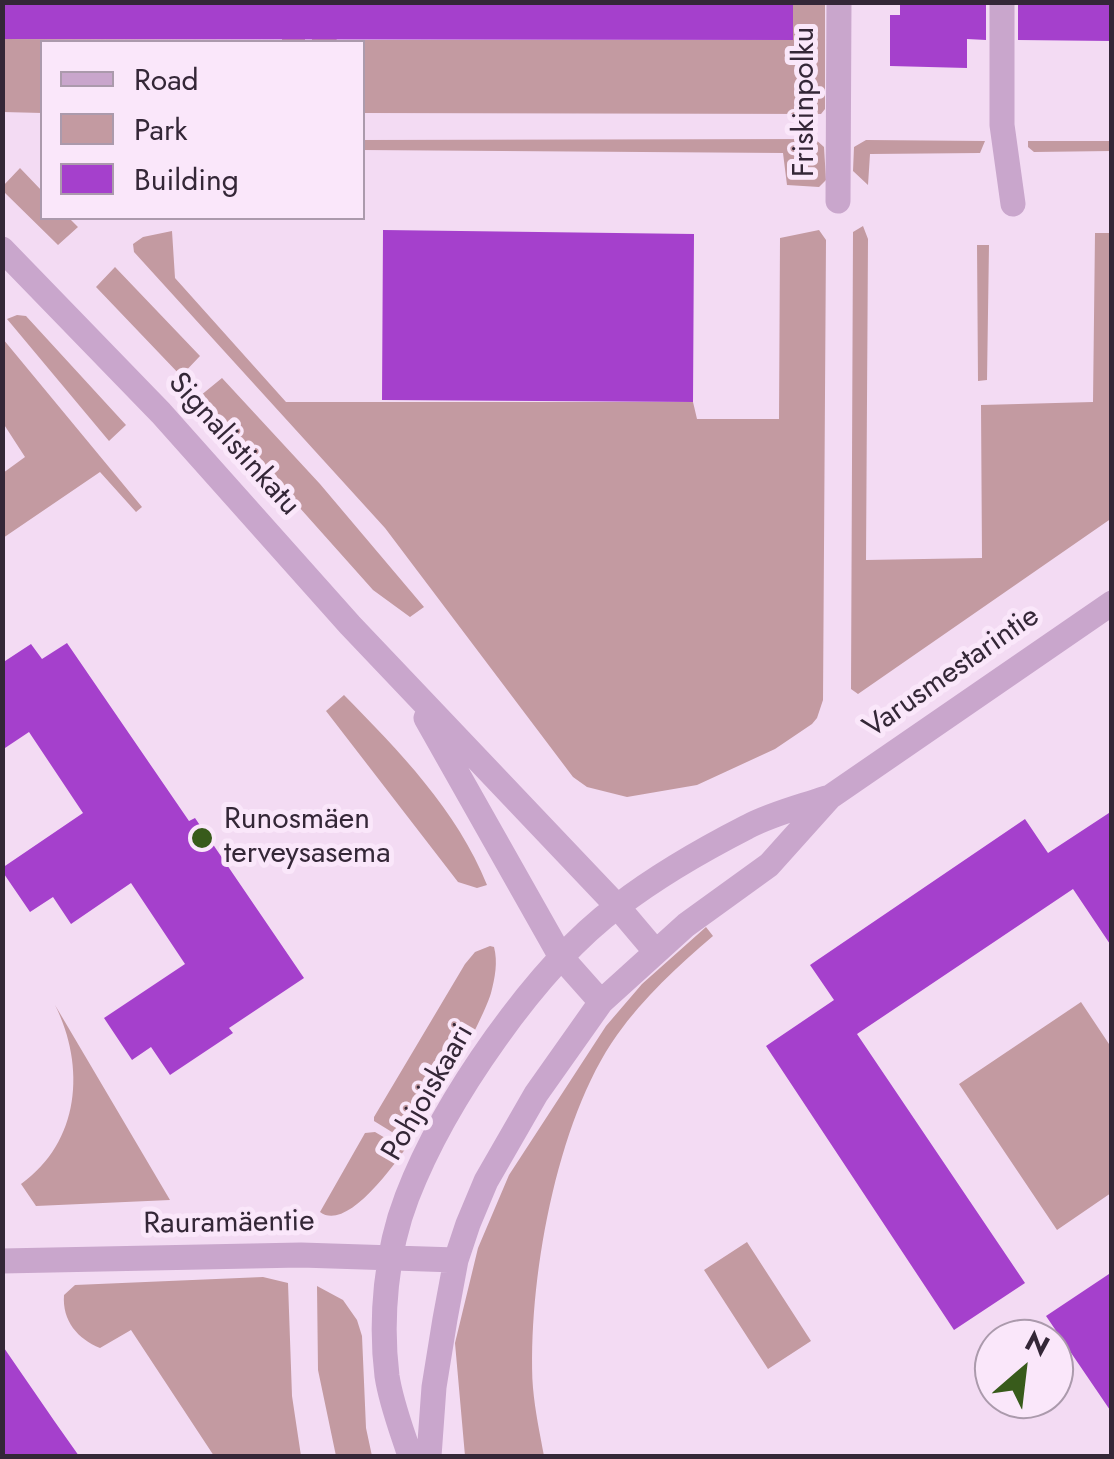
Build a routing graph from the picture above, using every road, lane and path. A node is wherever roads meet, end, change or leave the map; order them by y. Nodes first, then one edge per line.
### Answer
1 (839, 2) edge
2 (1002, 2) edge
3 (838, 201) dead end
4 (1013, 204) dead end
5 (2, 249) edge
6 (1112, 603) edge
7 (410, 689) junction
8 (830, 797) junction
9 (617, 906) junction
10 (655, 951) junction
11 (562, 957) junction
12 (601, 1002) junction
13 (391, 1258) junction
14 (2, 1260) edge
15 (456, 1260) junction
16 (410, 1456) edge
17 (429, 1456) edge

1 - 3 street, Friskinpolku
2 - 4 street
5 - 7 street, Signalistinkatu
6 - 8 street, Varusmestarintie
7 - 9 street, Signalistinkatu
7 - 11 street, Signalistinkatu
8 - 9 street, Varusmestarintie
8 - 10 street, Varusmestarintie
9 - 10 street, Signalistinkatu
9 - 11 street, Varusmestarintie
10 - 12 street, Varusmestarintie
11 - 12 street, Signalistinkatu
11 - 13 street, Pohjoiskaari
12 - 15 street
13 - 14 street, Rauramäentie
13 - 15 street, Rauramäentie
13 - 16 street, Pohjoiskaari
15 - 17 street

